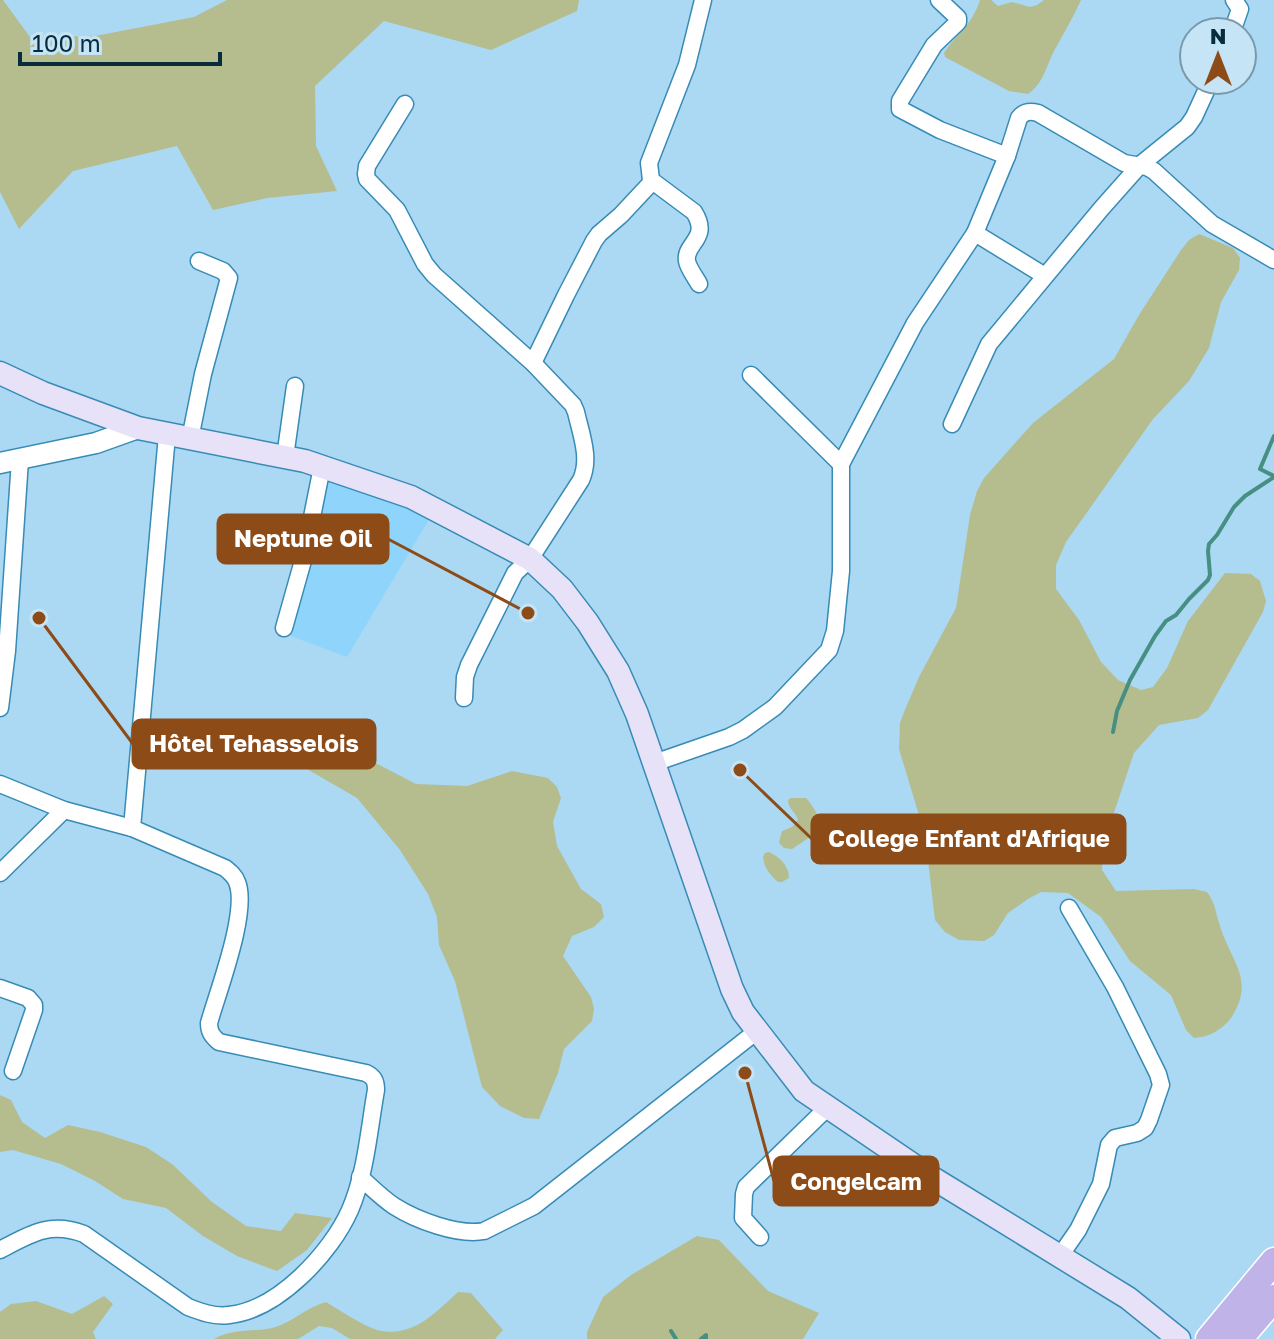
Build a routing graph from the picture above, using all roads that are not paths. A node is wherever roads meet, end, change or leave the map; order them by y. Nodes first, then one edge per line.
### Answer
1 (703, 0) edge
2 (939, 0) edge
3 (1204, 96) edge
4 (405, 104) dead end
5 (1007, 156) junction
6 (1140, 165) junction
7 (651, 180) junction
8 (975, 233) junction
9 (1274, 260) edge
10 (199, 261) dead end
11 (1045, 276) junction
12 (699, 284) dead end
13 (533, 363) junction
14 (0, 373) edge
15 (751, 375) dead end
16 (295, 386) dead end
17 (952, 424) dead end
18 (138, 428) junction
19 (167, 435) junction
20 (190, 439) junction
21 (285, 457) junction
22 (10, 462) edge
23 (841, 464) junction
24 (322, 467) junction
25 (530, 559) junction
26 (284, 628) dead end
27 (464, 698) dead end
28 (0, 708) edge
29 (654, 763) junction
30 (0, 784) edge
31 (64, 810) junction
32 (132, 828) junction
33 (0, 873) edge
34 (1069, 908) dead end
35 (0, 988) edge
36 (757, 1031) junction
37 (13, 1071) dead end
38 (827, 1108) junction
39 (360, 1177) junction
40 (760, 1237) dead end
41 (0, 1250) edge
42 (1060, 1256) junction
43 (1274, 1261) edge
44 (1274, 1298) edge
45 (1179, 1339) edge
46 (1209, 1339) edge
47 (1240, 1339) edge

1 - 7 street
2 - 5 street
3 - 6 street
4 - 13 street
5 - 6 street
5 - 8 street
6 - 9 street
6 - 11 street
7 - 12 street
7 - 13 street
8 - 11 street
8 - 23 street
10 - 20 street
11 - 17 street
13 - 25 street
14 - 18 main road
15 - 23 street
16 - 21 street
18 - 19 main road
18 - 22 street
19 - 20 main road
19 - 32 street
20 - 21 main road
21 - 24 main road
22 - 28 street
23 - 29 street
24 - 25 main road
24 - 26 street
25 - 27 street
25 - 29 main road
29 - 36 main road
30 - 31 street
31 - 32 street
31 - 33 street
32 - 39 street
34 - 42 street
35 - 37 street
36 - 38 main road
36 - 39 street
38 - 40 street
38 - 42 main road
39 - 41 street
42 - 45 main road
43 - 46 highway
44 - 47 highway

